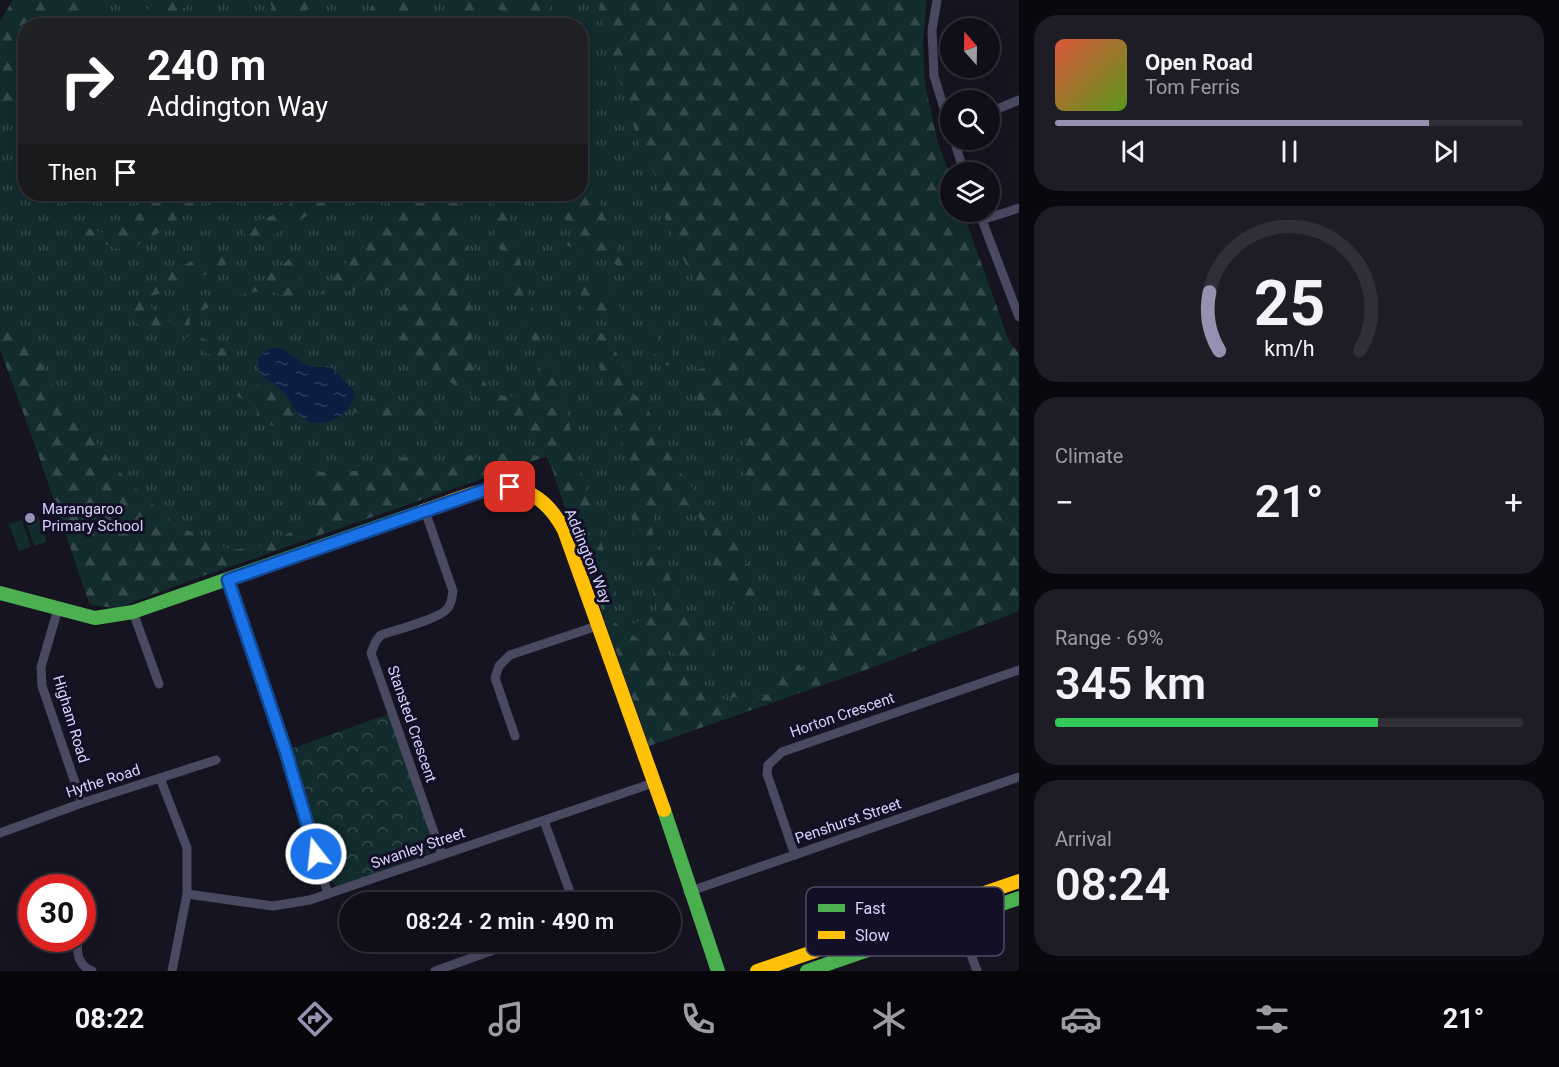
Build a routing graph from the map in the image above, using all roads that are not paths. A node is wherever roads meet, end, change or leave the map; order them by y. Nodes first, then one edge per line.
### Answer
1 (936, 0) edge
2 (940, 95) edge
3 (1019, 100) edge
4 (1000, 108) edge
5 (1019, 208) edge
6 (1000, 212) edge
7 (983, 222) edge
8 (1019, 317) edge
9 (426, 513) junction
10 (229, 582) junction
11 (0, 593) edge
12 (58, 609) junction
13 (134, 615) junction
14 (595, 627) junction
15 (1019, 670) edge
16 (159, 684) dead end
17 (515, 736) dead end
18 (216, 760) dead end
19 (1019, 777) edge
20 (160, 778) junction
21 (650, 784) junction
22 (82, 803) junction
23 (544, 820) junction
24 (0, 833) edge
25 (442, 855) junction
26 (795, 855) junction
27 (1019, 881) edge
28 (1002, 887) edge
29 (570, 892) edge
30 (689, 892) junction
31 (187, 894) junction
32 (328, 894) junction
33 (1019, 898) edge
34 (1004, 903) edge
35 (76, 952) edge
36 (488, 952) edge
37 (806, 954) edge
38 (851, 956) edge
39 (972, 956) edge
40 (92, 971) edge
41 (172, 971) edge
42 (435, 971) edge
43 (712, 971) edge
44 (718, 971) edge
45 (756, 971) edge
46 (807, 971) edge
47 (977, 971) edge

1 - 2 street
3 - 4 street
5 - 6 street
7 - 8 street
9 - 10 street, Addington Way
9 - 14 street, Addington Way
9 - 25 street, Stansted Crescent
10 - 13 street, Addington Way
10 - 32 street
11 - 12 street, Addington Way
12 - 13 street, Addington Way
12 - 22 street, Higham Road
13 - 16 street
14 - 17 street
14 - 21 street, Addington Way
15 - 26 street, Horton Crescent
18 - 20 street, Hythe Road
19 - 26 street, Penshurst Street
20 - 22 street, Hythe Road
20 - 31 street
21 - 23 street, Swanley Street
21 - 30 street, Addington Way
22 - 24 street, Hythe Road
23 - 25 street, Swanley Street
23 - 29 street
25 - 32 street, Swanley Street
26 - 30 street, Penshurst Street
27 - 28 street
30 - 43 street, Addington Way
30 - 44 street, Addington Way
31 - 32 street, Swanley Street
31 - 41 street
33 - 34 street
35 - 40 street
36 - 42 street
37 - 45 street
38 - 46 street
39 - 47 street

